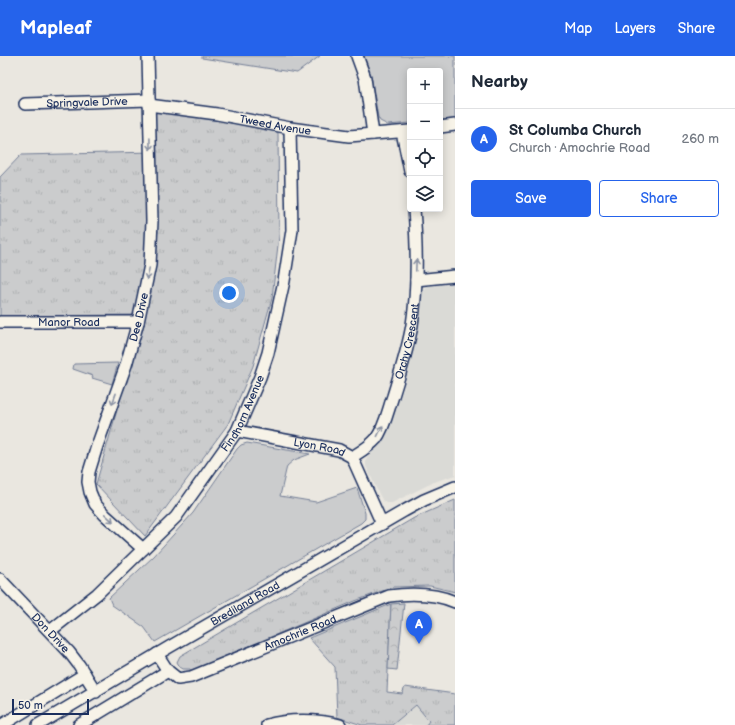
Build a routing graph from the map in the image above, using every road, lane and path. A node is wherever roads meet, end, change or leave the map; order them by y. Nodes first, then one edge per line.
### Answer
1 (148, 56) edge
2 (357, 56) edge
3 (149, 102) junction
4 (25, 104) dead end
5 (455, 125) edge
6 (443, 127) edge
7 (290, 128) junction
8 (406, 131) edge
9 (373, 134) junction
10 (407, 141) edge
11 (414, 212) edge
12 (455, 276) edge
13 (416, 280) junction
14 (0, 322) edge
15 (138, 322) junction
16 (237, 431) junction
17 (352, 457) junction
18 (455, 487) edge
19 (382, 524) junction
20 (143, 549) junction
21 (0, 579) edge
22 (455, 602) edge
23 (50, 631) junction
24 (157, 654) junction
25 (168, 672) junction
26 (85, 674) junction
27 (96, 692) junction
28 (2, 725) edge
29 (38, 725) edge
30 (79, 725) edge
31 (267, 725) edge
32 (340, 725) edge

1 - 3 street, Dee Drive
2 - 9 street
3 - 4 street, Springvale Drive
3 - 7 street, Tweed Avenue
3 -> 15 street, Dee Drive
5 - 6 street
7 - 9 street, Tweed Avenue
7 - 16 street, Findhorn Avenue
8 - 9 street, Tweed Avenue
8 - 10 street
13 -> 11 street, Orchy Crescent
12 - 13 street
17 -> 13 street, Orchy Crescent
14 - 15 street, Manor Road
15 -> 20 street, Dee Drive
16 - 17 street, Lyon Road
16 - 20 street, Findhorn Avenue
17 - 19 street, Lyon Road
18 - 19 street, Brediland Road
19 - 24 street, Brediland Road
20 - 23 street, Findhorn Avenue
21 - 23 street, Don Drive
22 - 25 street, Amochrie Road
23 - 26 street, Don Drive
24 - 25 street
24 - 27 street, Brediland Road
25 - 30 street
26 - 27 street, Don Drive
26 - 28 street
27 - 29 street, Brediland Road
31 - 32 street

